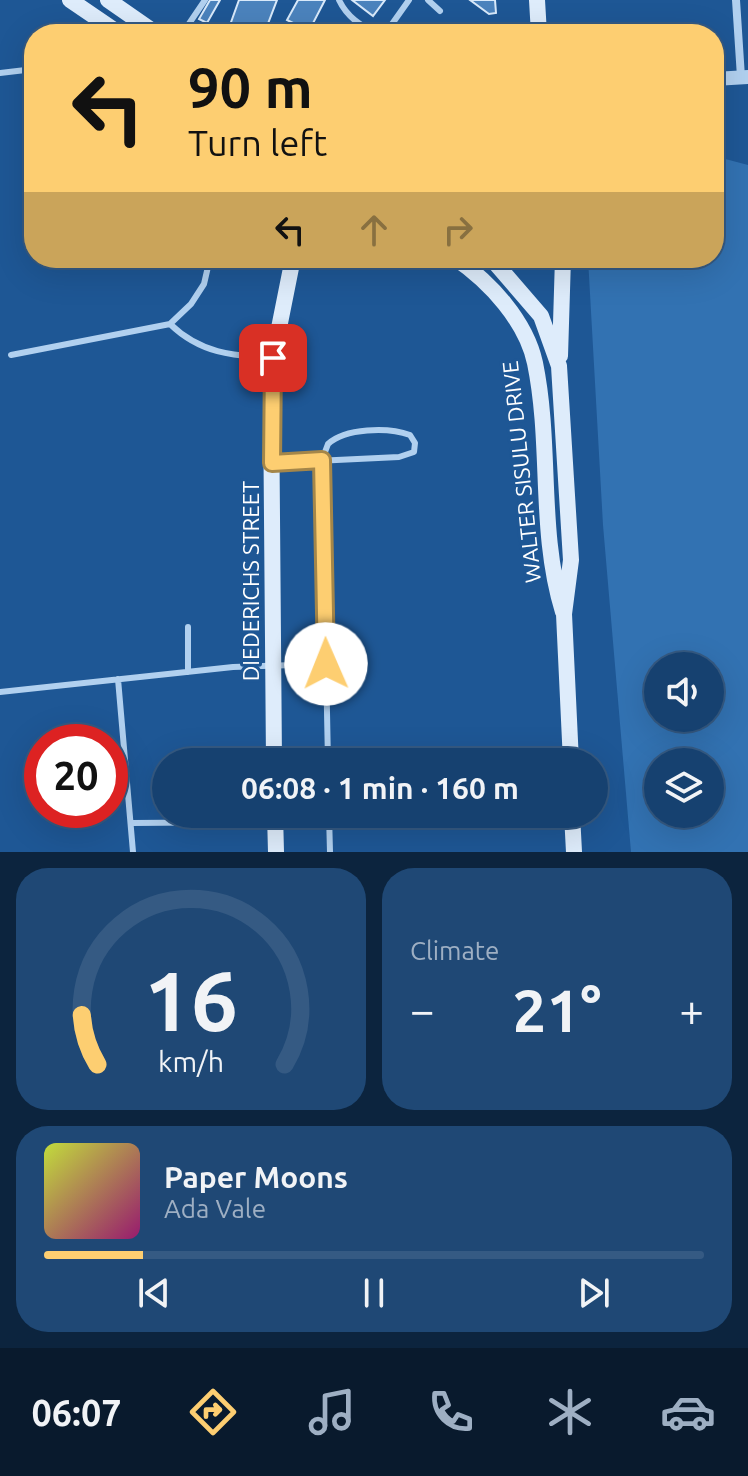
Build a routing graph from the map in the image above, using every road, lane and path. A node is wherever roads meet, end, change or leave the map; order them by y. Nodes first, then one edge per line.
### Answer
1 (70, 0) edge
2 (108, 0) edge
3 (205, 0) edge
4 (339, 0) edge
5 (409, 0) edge
6 (428, 0) edge
7 (537, 0) edge
8 (736, 0) edge
9 (440, 11) dead end
10 (105, 24) edge
11 (143, 24) edge
12 (189, 24) edge
13 (360, 24) edge
14 (392, 24) edge
15 (536, 24) edge
16 (24, 70) edge
17 (0, 73) edge
18 (745, 77) edge
19 (724, 78) edge
20 (208, 268) edge
21 (291, 268) edge
22 (469, 268) edge
23 (500, 268) edge
24 (563, 268) edge
25 (170, 324) junction
26 (11, 355) dead end
27 (273, 358) junction
28 (559, 366) junction
29 (322, 460) junction
30 (272, 463) junction
31 (564, 614) junction
32 (188, 627) dead end
33 (273, 664) junction
34 (326, 664) junction
35 (188, 672) junction
36 (118, 679) junction
37 (0, 692) edge
38 (274, 748) edge
39 (328, 748) edge
40 (570, 748) edge
41 (152, 822) edge
42 (132, 823) junction
43 (275, 828) edge
44 (329, 828) edge
45 (573, 828) edge
46 (133, 852) edge
47 (276, 852) edge
48 (330, 852) edge
49 (574, 852) edge

1 - 10 main road
2 - 11 main road
3 - 12 lane
4 - 13 lane
5 - 14 lane
6 - 9 lane
7 - 15 main road
8 - 18 street
16 - 17 lane
18 - 19 street
20 - 25 lane
21 - 27 main road, DIEDERICHS STREET
22 - 31 main road, WALTER SISULU DRIVE
23 - 28 main road, WALTER SISULU DRIVE
24 - 28 main road
25 - 26 lane
25 - 27 lane
27 - 30 main road, DIEDERICHS STREET
28 - 31 main road, WALTER SISULU DRIVE
29 - 29 lane
29 - 30 lane
29 - 34 lane
30 - 33 main road, DIEDERICHS STREET
31 - 40 main road, WALTER SISULU DRIVE
32 - 35 lane
33 - 34 lane
33 - 35 lane
33 - 38 main road, DIEDERICHS STREET
34 - 39 lane
35 - 36 lane
36 - 37 lane
36 - 42 lane
41 - 42 lane
42 - 46 lane
43 - 47 main road
44 - 48 lane
45 - 49 main road

